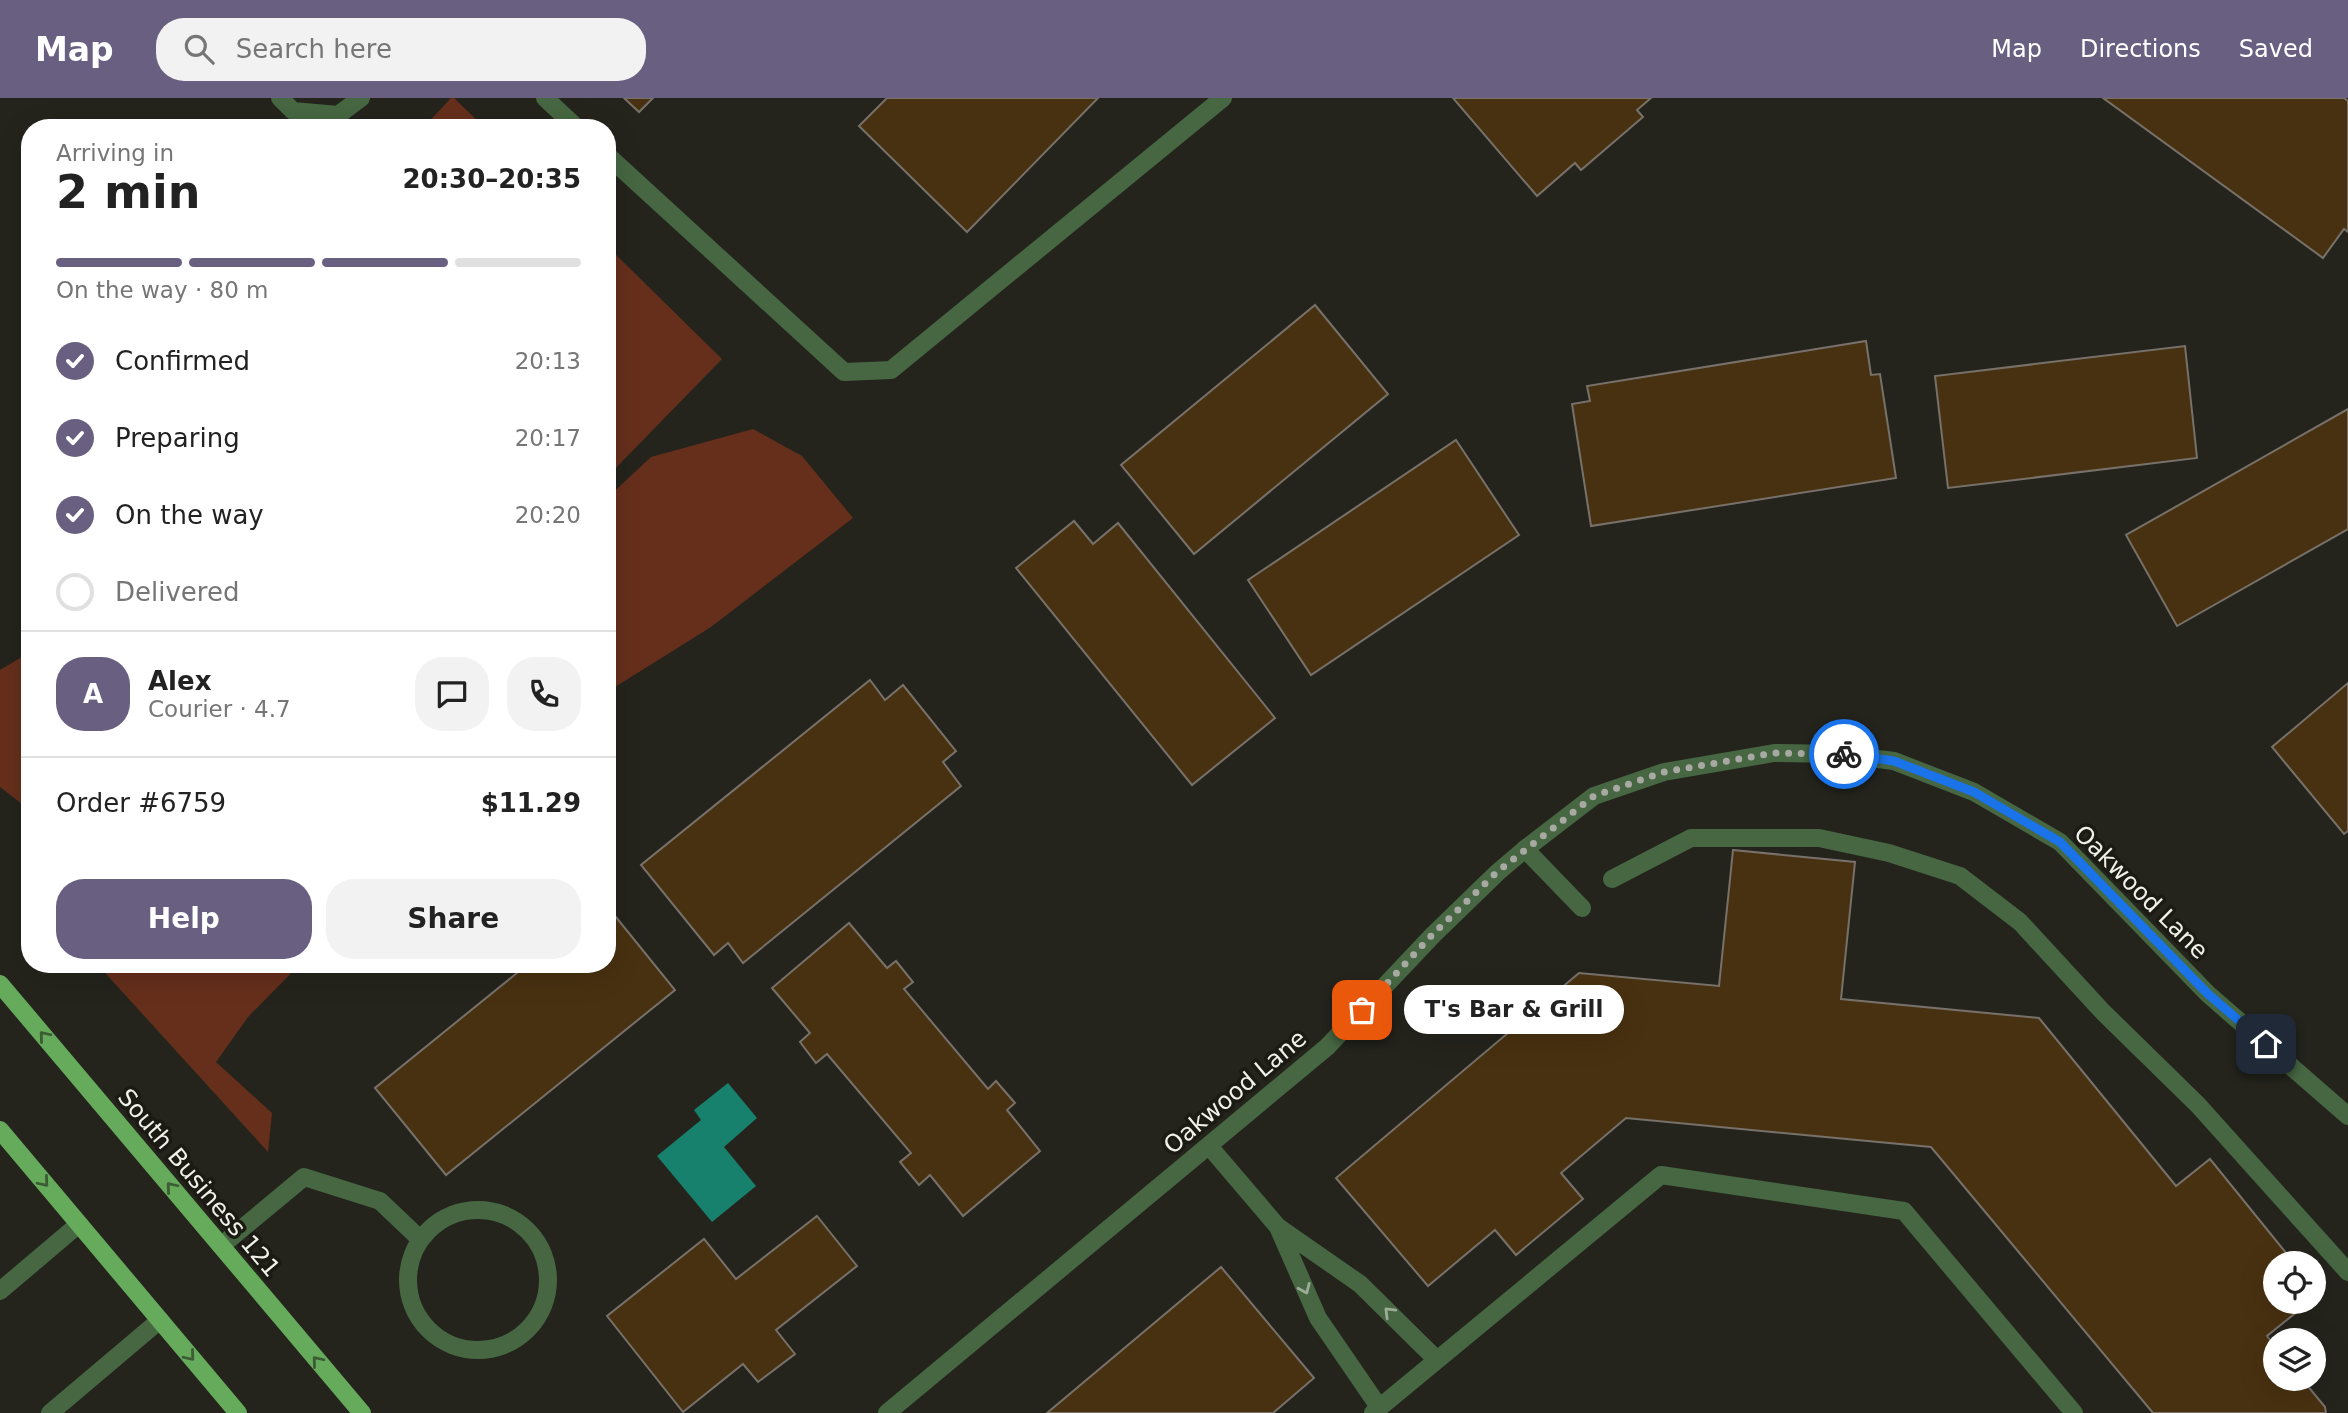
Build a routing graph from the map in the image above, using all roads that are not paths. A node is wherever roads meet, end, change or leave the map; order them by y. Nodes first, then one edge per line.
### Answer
1 (280, 98) edge
2 (362, 98) edge
3 (545, 98) edge
4 (1223, 98) edge
5 (567, 119) edge
6 (616, 163) edge
7 (1525, 849) junction
8 (1612, 879) dead end
9 (1582, 908) dead end
10 (0, 984) edge
11 (2348, 1116) edge
12 (0, 1130) edge
13 (1209, 1146) junction
14 (79, 1224) junction
15 (1278, 1227) junction
16 (420, 1239) junction
17 (221, 1246) junction
18 (2348, 1272) edge
19 (0, 1291) edge
20 (160, 1320) junction
21 (1437, 1360) junction
22 (1376, 1410) edge
23 (50, 1413) edge
24 (238, 1413) edge
25 (362, 1413) edge
26 (887, 1413) edge
27 (2074, 1413) edge

1 - 2 street
3 - 5 street
4 - 6 street
7 - 9 street
7 - 11 street, Oakwood Lane
7 - 13 street, Oakwood Lane
8 - 18 street
17 -> 10 main road, South Business 121
12 -> 14 main road
13 - 15 street
13 - 26 street, Oakwood Lane
14 - 19 street
14 - 20 main road
21 -> 15 street
15 -> 22 street
16 - 16 street
16 - 17 street
25 -> 17 main road, South Business 121
20 - 23 street
20 -> 24 main road
21 - 22 street
21 - 27 street

